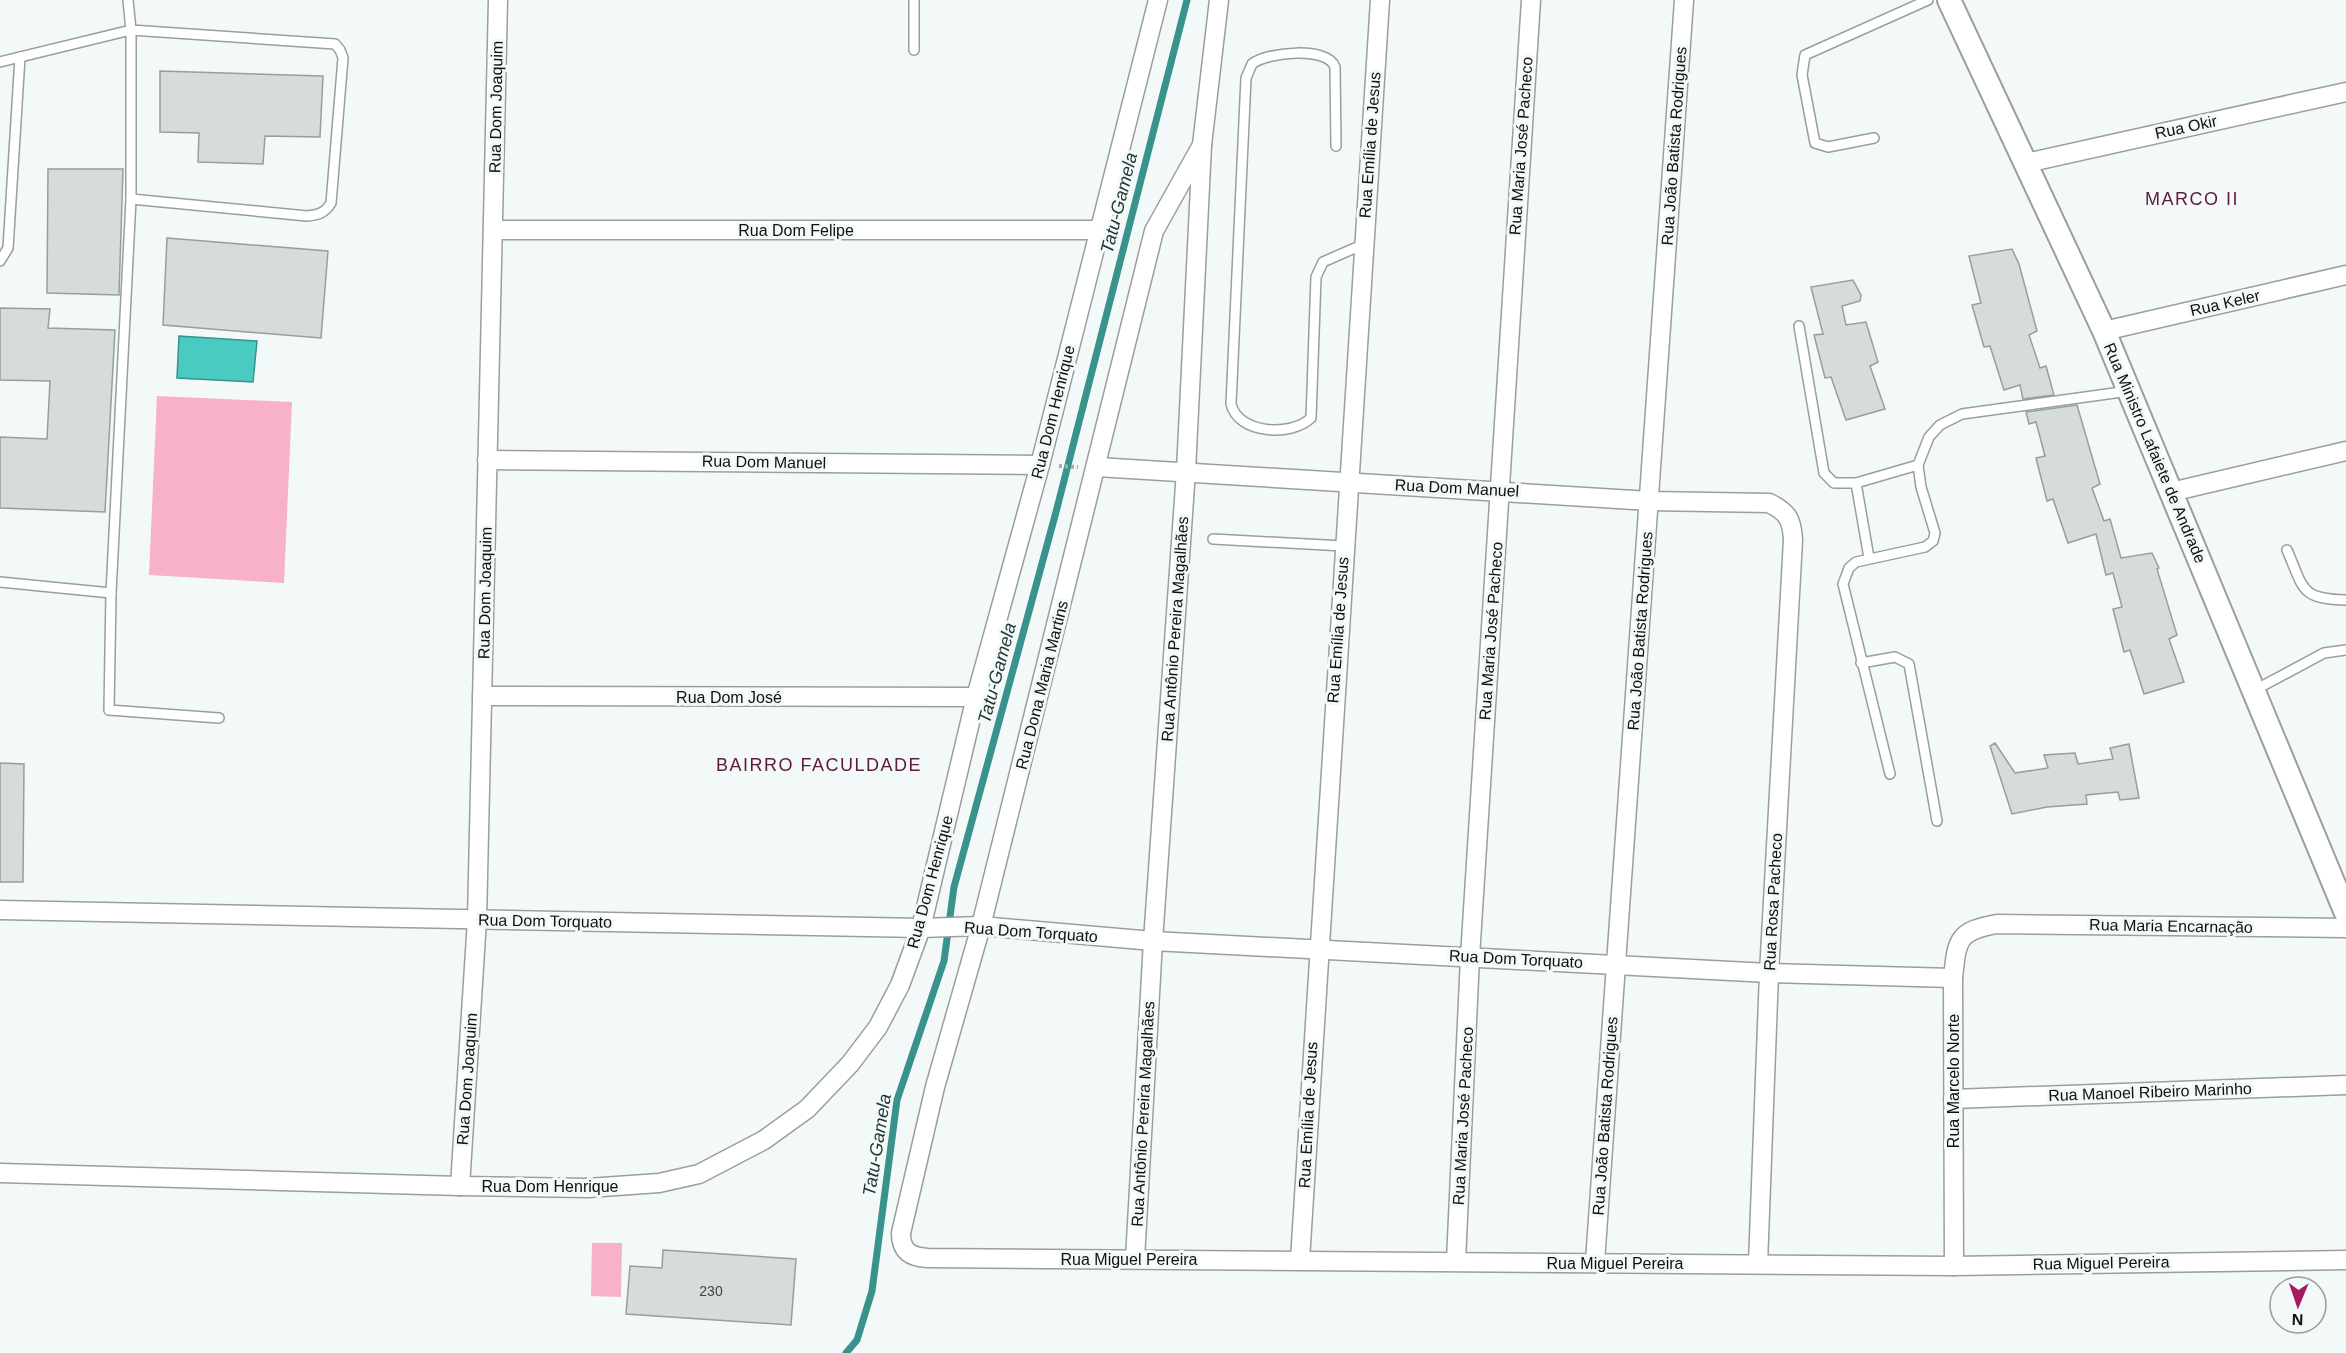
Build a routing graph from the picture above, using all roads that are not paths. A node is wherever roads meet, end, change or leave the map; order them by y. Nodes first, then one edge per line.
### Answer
1 (128, 0) edge
2 (498, 0) edge
3 (914, 0) edge
4 (1158, 0) edge
5 (1219, 0) edge
6 (1380, 0) edge
7 (1531, 0) edge
8 (1684, 0) edge
9 (1928, 0) edge
10 (1949, 0) edge
11 (131, 30) junction
12 (914, 50) dead end
13 (20, 57) junction
14 (0, 62) edge
15 (2346, 92) edge
16 (1874, 138) dead end
17 (1202, 145) junction
18 (1336, 146) dead end
19 (2026, 163) junction
20 (131, 200) junction
21 (493, 230) junction
22 (1100, 230) junction
23 (1364, 244) junction
24 (0, 261) edge
25 (2346, 275) edge
26 (1799, 326) dead end
27 (2104, 331) junction
28 (2129, 391) junction
29 (2346, 450) edge
30 (488, 460) junction
31 (1040, 465) junction
32 (1918, 465) junction
33 (1097, 467) junction
34 (1186, 471) junction
35 (1348, 482) junction
36 (1856, 483) junction
37 (1500, 490) junction
38 (2171, 492) junction
39 (1650, 501) junction
40 (1213, 538) dead end
41 (1793, 540) joint
42 (1344, 546) junction
43 (2287, 550) dead end
44 (1869, 558) junction
45 (0, 582) edge
46 (111, 593) junction
47 (2346, 600) edge
48 (2346, 650) edge
49 (1861, 663) junction
50 (2253, 691) junction
51 (482, 696) junction
52 (976, 697) junction
53 (219, 718) dead end
54 (1890, 774) dead end
55 (1937, 821) dead end
56 (0, 910) edge
57 (2346, 913) edge
58 (477, 920) junction
59 (1997, 924) joint
60 (981, 926) junction
61 (927, 928) junction
62 (2346, 928) edge
63 (1153, 941) junction
64 (1318, 949) junction
65 (1470, 957) junction
66 (1616, 965) junction
67 (1768, 973) junction
68 (1953, 978) junction
69 (2346, 1085) edge
70 (1953, 1099) junction
71 (0, 1173) edge
72 (460, 1186) junction
73 (901, 1233) joint
74 (1136, 1258) junction
75 (1300, 1260) junction
76 (2346, 1260) edge
77 (1456, 1262) junction
78 (1595, 1262) junction
79 (1758, 1264) junction
80 (1954, 1266) junction

1 - 11 lane
2 - 21 street, Rua Dom Joaquim
3 - 12 lane
4 - 22 street, Rua Dom Henrique
5 - 17 street, Rua Antônio Pereira Magalhães
6 - 23 street, Rua Emília de Jesus
7 - 37 street, Rua Maria José Pacheco
8 - 39 street, Rua João Batista Rodrigues
9 - 16 lane
10 - 19 street, Rua Ministro Lafaiete de Andrade
11 - 13 lane
11 - 20 lane
11 - 20 lane
13 - 14 lane
13 - 24 lane
15 - 19 street, Rua Okir
17 - 33 street, Rua Dona Maria Martins
17 - 34 street, Rua Antônio Pereira Magalhães
18 - 23 lane
19 - 27 street, Rua Ministro Lafaiete de Andrade
20 - 46 lane
21 - 22 street, Rua Dom Felipe
21 - 30 street, Rua Dom Joaquim
22 - 31 street, Rua Dom Henrique
23 - 35 street, Rua Emília de Jesus
25 - 27 street, Rua Keler
26 - 36 lane
27 - 28 street, Rua Ministro Lafaiete de Andrade
28 - 32 lane
28 - 38 street, Rua Ministro Lafaiete de Andrade
29 - 38 street
30 - 31 street, Rua Dom Manuel
30 - 51 street, Rua Dom Joaquim
31 - 52 street, Rua Dom Henrique
32 - 36 lane
32 - 44 lane
33 - 34 street, Rua Dom Manuel
33 - 60 street, Rua Dona Maria Martins
34 - 35 street, Rua Dom Manuel
34 - 63 street, Rua Antônio Pereira Magalhães
35 - 37 street, Rua Dom Manuel
35 - 42 street, Rua Emília de Jesus
36 - 44 lane
37 - 39 street, Rua Dom Manuel
37 - 65 street, Rua Maria José Pacheco
38 - 50 street, Rua Ministro Lafaiete de Andrade
39 - 41 street, Rua Dom Manuel
39 - 66 street, Rua João Batista Rodrigues
40 - 42 lane
41 - 67 street, Rua Rosa Pacheco
42 - 64 street, Rua Emília de Jesus
43 - 47 lane
44 - 49 lane
45 - 46 lane
46 - 53 lane
48 - 50 lane
49 - 54 lane
49 - 55 lane
50 - 57 street, Rua Ministro Lafaiete de Andrade
51 - 52 street, Rua Dom José
51 - 58 street, Rua Dom Joaquim
52 - 61 street, Rua Dom Henrique
56 - 58 street, Rua Dom Torquato
58 - 61 street, Rua Dom Torquato
58 - 72 street, Rua Dom Joaquim
59 - 62 street, Rua Maria Encarnação
59 - 68 street, Rua Marcelo Norte
60 - 61 street, Rua Dom Torquato
60 - 63 street, Rua Dom Torquato
60 - 73 street, Rua Dona Maria Martins
61 - 72 street, Rua Dom Henrique
63 - 64 street, Rua Dom Torquato
63 - 74 street, Rua Antônio Pereira Magalhães
64 - 65 street, Rua Dom Torquato
64 - 75 street, Rua Emília de Jesus
65 - 66 street, Rua Dom Torquato
65 - 77 street, Rua Maria José Pacheco
66 - 67 street, Rua Dom Torquato
66 - 78 street, Rua João Batista Rodrigues
67 - 68 street, Rua Dom Torquato
67 - 79 street, Rua Rosa Pacheco
68 - 70 street, Rua Marcelo Norte
69 - 70 street, Rua Manoel Ribeiro Marinho
70 - 80 street, Rua Marcelo Norte
71 - 72 street, Rua Dom Henrique
73 - 74 street, Rua Miguel Pereira
74 - 75 street, Rua Miguel Pereira
75 - 77 street, Rua Miguel Pereira
76 - 80 street, Rua Miguel Pereira
77 - 78 street, Rua Miguel Pereira
78 - 79 street, Rua Miguel Pereira
79 - 80 street, Rua Miguel Pereira

